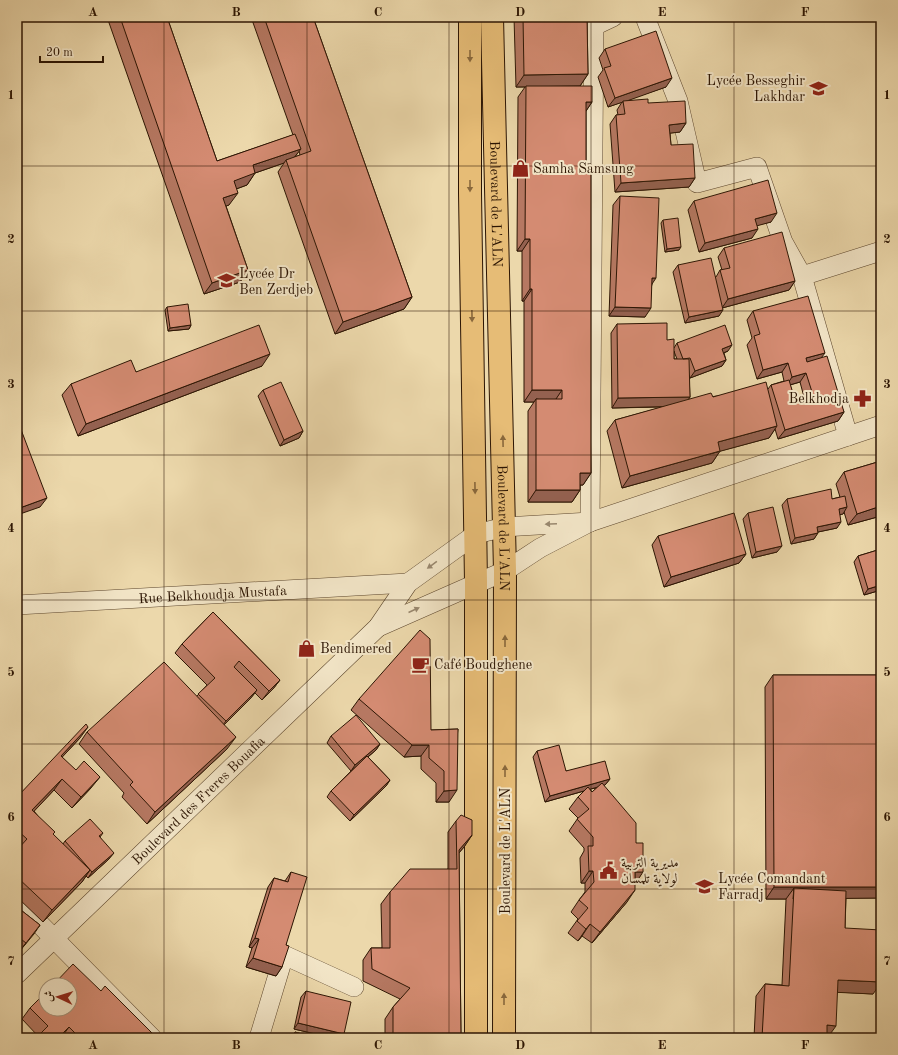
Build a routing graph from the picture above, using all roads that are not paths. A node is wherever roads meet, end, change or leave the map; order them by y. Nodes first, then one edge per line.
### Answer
1 (470, 17) edge
2 (492, 17) edge
3 (612, 17) edge
4 (645, 17) edge
5 (594, 21) edge
6 (881, 251) edge
7 (802, 276) junction
8 (881, 425) edge
9 (848, 436) junction
10 (590, 522) junction
11 (505, 527) junction
12 (476, 534) junction
13 (506, 571) junction
14 (476, 582) junction
15 (408, 583) junction
16 (17, 605) edge
17 (378, 626) junction
18 (17, 901) edge
19 (54, 939) junction
20 (17, 974) edge
21 (354, 987) dead end
22 (152, 1038) edge
23 (259, 1038) edge
24 (476, 1038) edge
25 (504, 1038) edge

1 -> 12 main road, Boulevard de L'ALN
11 -> 2 main road, Boulevard de L'ALN
3 - 5 street
4 - 7 street
5 - 10 street
6 - 7 street
7 - 9 street
8 - 9 street
9 - 10 street
10 -> 11 street
10 - 13 street
11 - 12 street
11 - 13 main road, Boulevard de L'ALN
12 - 14 main road, Boulevard de L'ALN
12 -> 15 street
13 - 14 street
25 -> 13 main road, Boulevard de L'ALN
17 -> 14 street
14 - 24 main road, Boulevard de L'ALN
15 - 16 street, Rue Belkhoudja Mustafa
15 - 17 street
17 - 19 street, Boulevard des Freres Bouafia
18 - 19 street
19 - 20 street, Boulevard des Freres Bouafia
19 - 22 street
21 - 23 street

